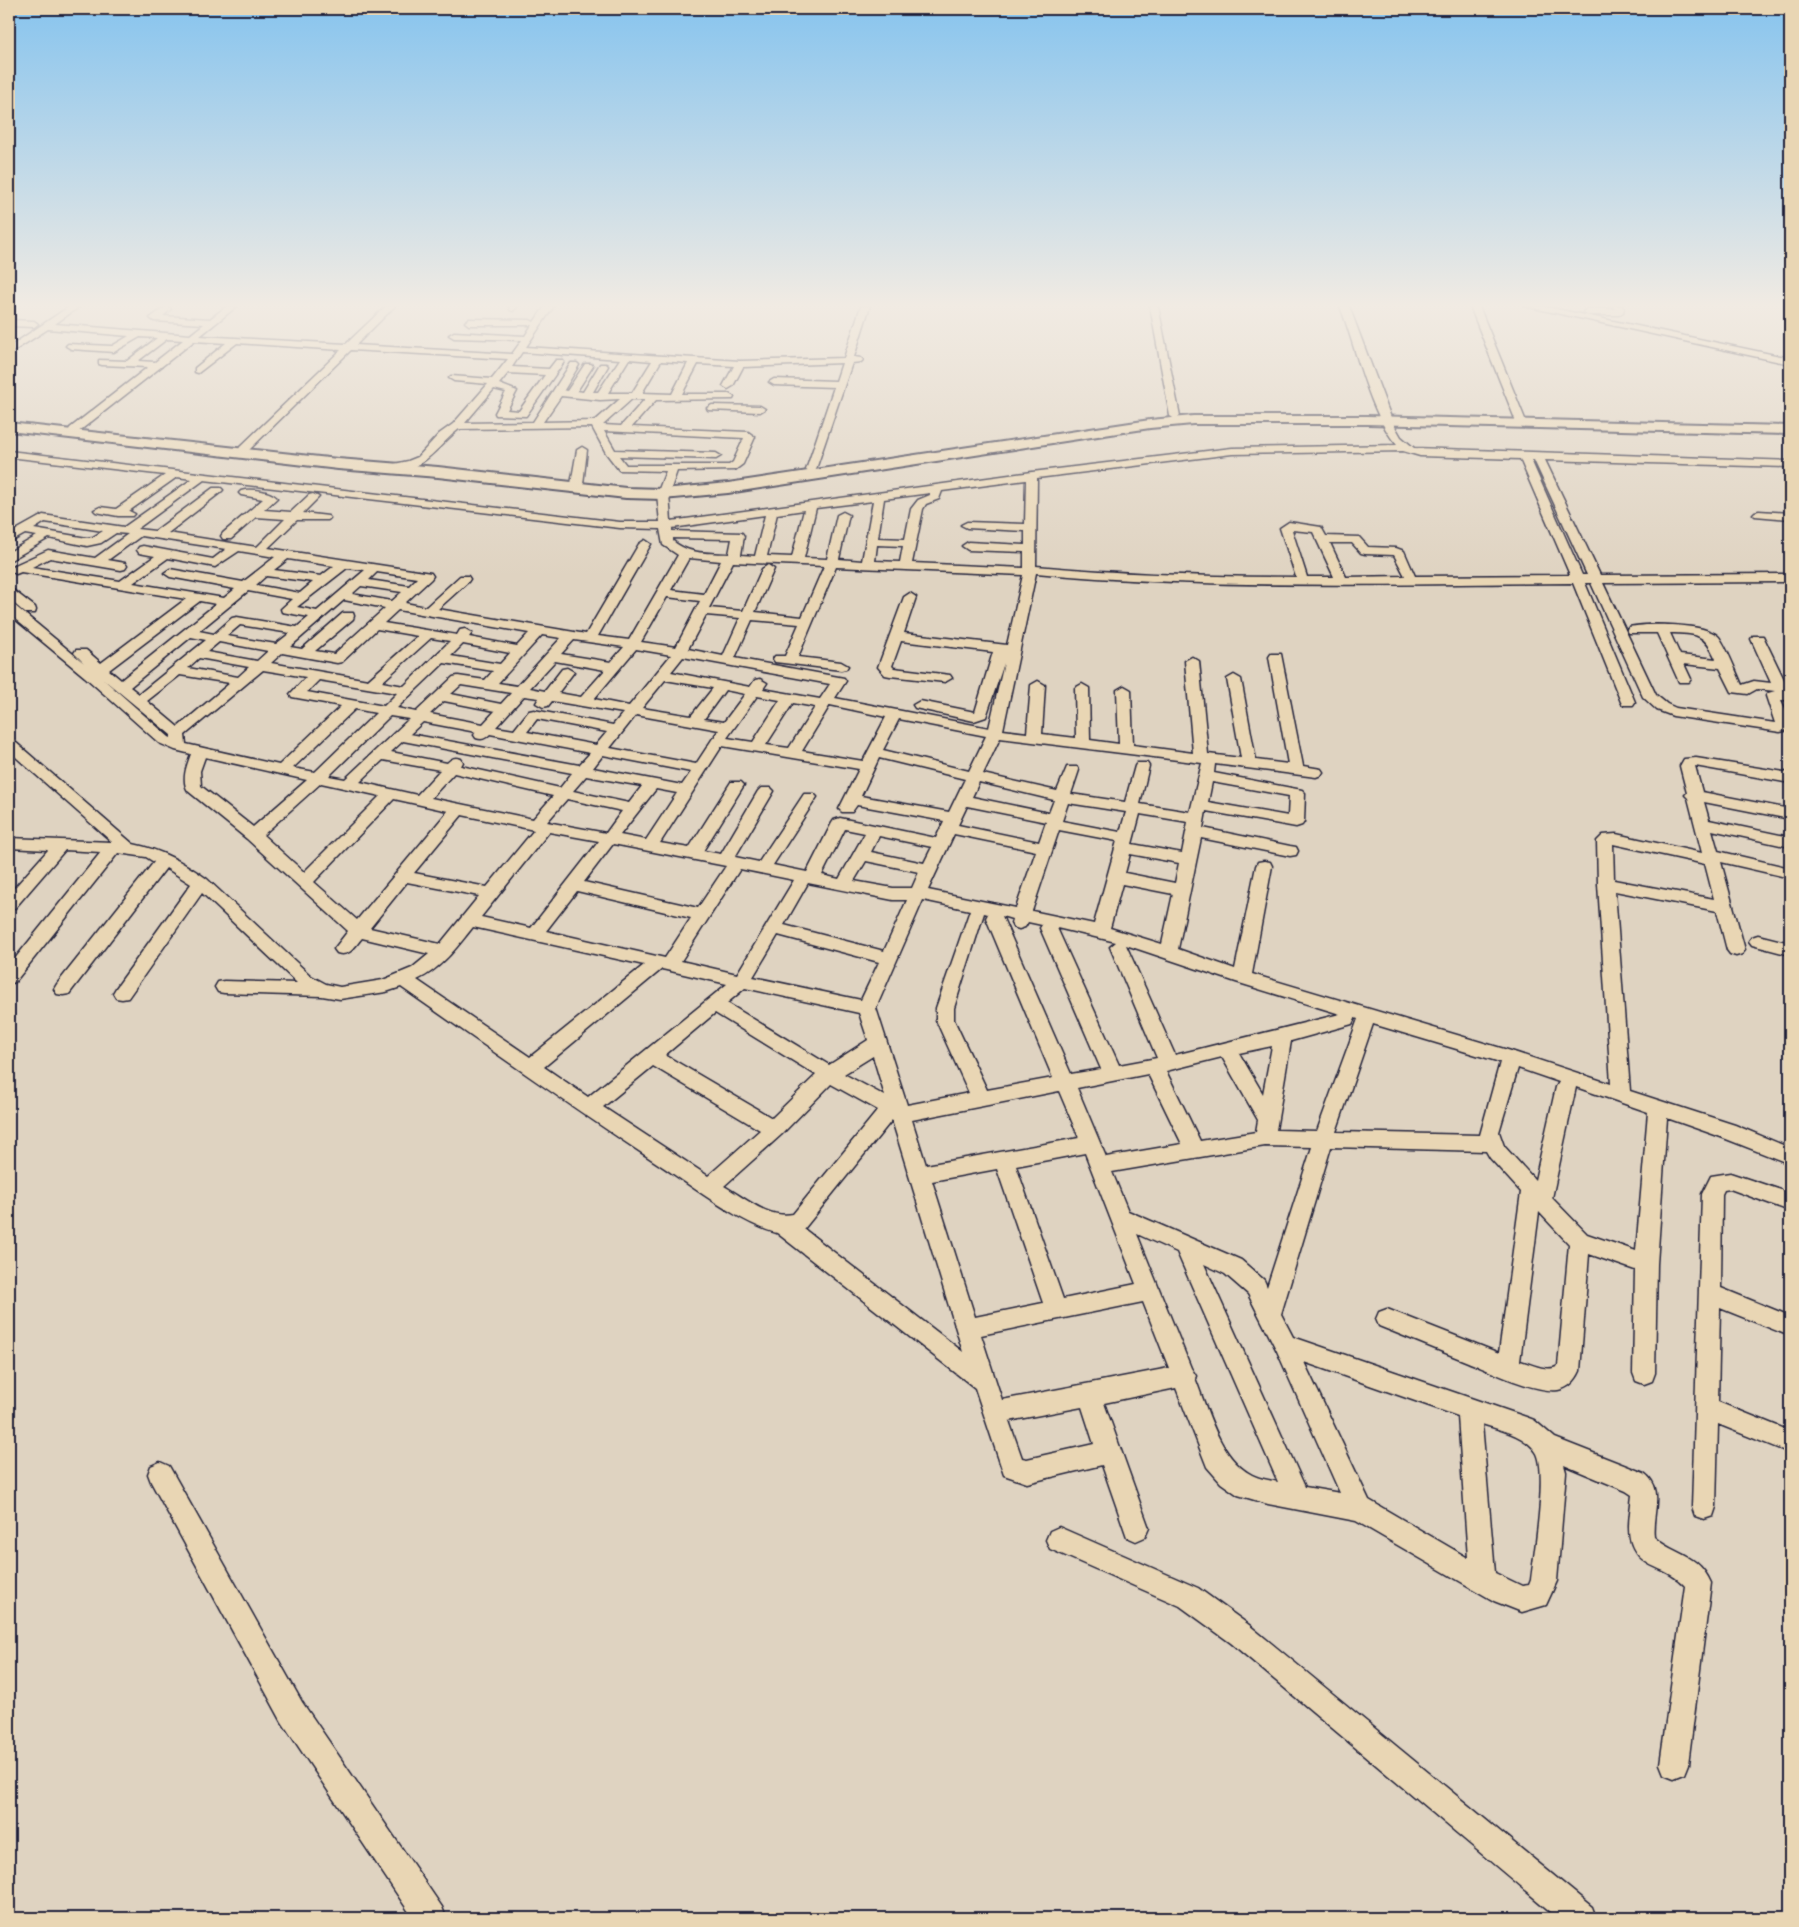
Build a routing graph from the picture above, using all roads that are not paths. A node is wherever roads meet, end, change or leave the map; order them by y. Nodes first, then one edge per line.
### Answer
1 (117, 396) edge
2 (299, 396) edge
3 (482, 396) edge
4 (509, 396) edge
5 (535, 396) edge
6 (556, 396) edge
7 (586, 396) edge
8 (676, 396) joint
9 (836, 396) edge
10 (841, 396) edge
11 (1171, 396) edge
12 (1380, 396) edge
13 (1505, 396) edge
14 (1507, 396) edge
15 (600, 397) joint
16 (632, 397) junction
17 (729, 397) dead end
18 (650, 404) junction
19 (702, 408) dead end
20 (760, 408) dead end
21 (1175, 416) junction
22 (9, 422) edge
23 (1516, 422) junction
24 (536, 425) junction
25 (597, 426) junction
26 (1790, 426) edge
27 (9, 427) edge
28 (455, 427) junction
29 (624, 429) junction
30 (74, 430) junction
31 (1790, 430) edge
32 (1394, 432) junction
33 (720, 444) dead end
34 (244, 448) junction
35 (582, 450) dead end
36 (610, 453) junction
37 (9, 454) edge
38 (716, 456) junction
39 (1524, 456) junction
40 (1538, 456) junction
41 (1765, 464) junction
42 (1790, 464) edge
43 (374, 466) junction
44 (394, 467) junction
45 (711, 468) junction
46 (725, 468) junction
47 (1790, 468) edge
48 (672, 469) junction
49 (816, 469) junction
50 (434, 471) junction
51 (174, 474) junction
52 (1032, 475) junction
53 (201, 476) junction
54 (483, 476) junction
55 (577, 484) junction
56 (722, 484) junction
57 (187, 486) junction
58 (937, 488) junction
59 (217, 490) junction
60 (664, 491) junction
61 (879, 496) junction
62 (313, 497) dead end
63 (812, 506) junction
64 (100, 510) dead end
65 (772, 511) junction
66 (118, 513) junction
67 (254, 513) junction
68 (1759, 514) dead end
69 (843, 515) dead end
70 (294, 516) junction
71 (145, 517) junction
72 (324, 518) dead end
73 (1788, 519) edge
74 (665, 523) junction
75 (967, 525) dead end
76 (115, 528) junction
77 (1031, 528) junction
78 (23, 530) junction
79 (133, 531) junction
80 (47, 535) junction
81 (161, 535) junction
82 (227, 536) dead end
83 (9, 539) edge
84 (1322, 540) junction
85 (871, 542) junction
86 (910, 543) junction
87 (645, 544) dead end
88 (968, 546) dead end
89 (237, 547) junction
90 (1031, 548) junction
91 (260, 550) junction
92 (166, 554) junction
93 (286, 554) junction
94 (685, 554) junction
95 (9, 557) edge
96 (132, 558) junction
97 (191, 558) junction
98 (732, 558) junction
99 (797, 561) junction
100 (98, 562) junction
101 (832, 562) junction
102 (345, 563) junction
103 (764, 564) junction
104 (868, 564) junction
105 (905, 566) junction
106 (376, 568) junction
107 (14, 571) edge
108 (1790, 571) edge
109 (264, 572) junction
110 (1030, 572) junction
111 (170, 573) junction
112 (1410, 575) junction
113 (885, 576) dead end
114 (1301, 576) junction
115 (1340, 576) junction
116 (1577, 577) junction
117 (1595, 577) junction
118 (1790, 578) edge
119 (464, 579) dead end
120 (324, 580) junction
121 (98, 582) junction
122 (359, 582) junction
123 (121, 586) junction
124 (247, 586) junction
125 (147, 590) junction
126 (412, 590) junction
127 (663, 592) junction
128 (9, 593) edge
129 (342, 596) junction
130 (303, 597) junction
131 (910, 597) dead end
132 (196, 598) junction
133 (709, 598) junction
134 (227, 602) junction
135 (394, 606) junction
136 (9, 608) edge
137 (702, 611) junction
138 (428, 612) junction
139 (319, 615) junction
140 (748, 615) junction
141 (348, 616) dead end
142 (477, 620) junction
143 (807, 621) junction
144 (374, 625) junction
145 (539, 630) junction
146 (1634, 630) dead end
147 (300, 631) junction
148 (1662, 631) junction
149 (188, 634) junction
150 (428, 634) junction
151 (571, 636) junction
152 (896, 636) junction
153 (216, 638) junction
154 (590, 638) junction
155 (460, 639) junction
156 (1758, 639) dead end
157 (633, 645) junction
158 (279, 649) junction
159 (1007, 649) junction
160 (520, 651) junction
161 (680, 652) junction
162 (305, 653) junction
163 (197, 654) junction
164 (552, 657) junction
165 (1276, 657) dead end
166 (441, 658) junction
167 (1675, 659) junction
168 (790, 660) junction
169 (727, 661) junction
170 (1192, 661) dead end
171 (770, 663) junction
172 (1725, 664) junction
173 (260, 665) junction
174 (841, 666) dead end
175 (614, 667) junction
176 (102, 669) junction
177 (503, 669) junction
178 (177, 670) junction
179 (567, 672) dead end
180 (316, 675) junction
181 (662, 675) junction
182 (945, 678) dead end
183 (1234, 678) dead end
184 (1684, 679) dead end
185 (240, 682) junction
186 (1038, 684) dead end
187 (371, 685) junction
188 (488, 685) junction
189 (722, 685) junction
190 (122, 687) junction
191 (1082, 688) dead end
192 (1124, 690) dead end
193 (408, 691) junction
194 (521, 691) junction
195 (754, 691) junction
196 (1785, 693) edge
197 (441, 696) junction
198 (549, 696) junction
199 (789, 697) junction
200 (139, 701) junction
201 (584, 702) junction
202 (825, 702) junction
203 (1628, 702) dead end
204 (352, 704) junction
205 (920, 705) dead end
206 (504, 709) junction
207 (388, 710) junction
208 (632, 711) junction
209 (534, 714) junction
210 (894, 714) junction
211 (420, 716) junction
212 (695, 721) junction
213 (728, 727) junction
214 (487, 728) junction
215 (617, 730) junction
216 (1785, 731) edge
217 (995, 733) junction
218 (518, 734) junction
219 (400, 736) junction
220 (1034, 738) junction
221 (179, 740) junction
222 (718, 741) junction
223 (9, 744) edge
224 (1083, 744) junction
225 (758, 748) junction
226 (468, 749) junction
227 (602, 749) junction
228 (1126, 749) junction
229 (199, 752) junction
230 (794, 754) junction
231 (380, 755) junction
232 (1205, 758) junction
233 (871, 760) junction
234 (1249, 764) junction
235 (1142, 766) dead end
236 (451, 768) junction
237 (700, 769) junction
238 (282, 770) junction
239 (1072, 770) dead end
240 (1296, 770) junction
241 (582, 771) junction
242 (1316, 772) dead end
243 (1205, 776) junction
244 (974, 777) junction
245 (318, 778) junction
246 (1790, 778) edge
247 (348, 785) junction
248 (651, 785) junction
249 (736, 785) dead end
250 (686, 790) junction
251 (766, 791) dead end
252 (390, 794) junction
253 (564, 794) junction
254 (1693, 795) junction
255 (809, 797) dead end
256 (1063, 797) junction
257 (852, 799) junction
258 (963, 800) junction
259 (420, 801) junction
260 (458, 809) junction
261 (633, 809) junction
262 (1132, 809) junction
263 (1790, 814) edge
264 (1196, 818) junction
265 (1055, 821) junction
266 (840, 823) junction
267 (952, 823) junction
268 (1702, 823) junction
269 (540, 826) junction
270 (875, 830) junction
271 (253, 836) junction
272 (610, 839) junction
273 (1790, 842) edge
274 (9, 843) edge
275 (1125, 843) junction
276 (942, 844) junction
277 (60, 845) junction
278 (650, 846) junction
279 (120, 848) junction
280 (1045, 848) junction
281 (1290, 851) dead end
282 (693, 854) junction
283 (861, 855) junction
284 (1712, 858) junction
285 (1187, 859) junction
286 (164, 860) junction
287 (731, 862) junction
288 (1264, 866) dead end
289 (763, 868) junction
290 (929, 869) junction
291 (1790, 873) edge
292 (403, 876) junction
293 (1116, 877) junction
294 (808, 878) junction
295 (304, 882) junction
296 (200, 884) junction
297 (1606, 884) junction
298 (574, 885) junction
299 (844, 885) junction
300 (1180, 890) junction
301 (491, 893) junction
302 (917, 898) junction
303 (9, 904) edge
304 (1725, 907) junction
305 (976, 914) junction
306 (702, 915) junction
307 (994, 918) junction
308 (1021, 919) junction
309 (469, 920) junction
310 (773, 928) junction
311 (1049, 928) junction
312 (358, 931) junction
313 (1101, 932) junction
314 (535, 934) junction
315 (1758, 941) dead end
316 (1119, 947) junction
317 (343, 949) dead end
318 (1790, 949) edge
319 (1736, 950) dead end
320 (444, 951) junction
321 (1169, 952) junction
322 (889, 958) junction
323 (664, 963) junction
324 (9, 978) edge
325 (403, 978) junction
326 (1242, 978) junction
327 (742, 981) junction
328 (224, 988) dead end
329 (63, 989) dead end
330 (322, 990) junction
331 (122, 993) dead end
332 (714, 1004) junction
333 (867, 1008) junction
334 (1355, 1021) junction
335 (1283, 1036) junction
336 (878, 1043) junction
337 (1228, 1049) junction
338 (652, 1056) junction
339 (1510, 1063) junction
340 (1161, 1064) junction
341 (530, 1068) junction
342 (829, 1074) junction
343 (1113, 1074) junction
344 (1065, 1084) junction
345 (1566, 1087) junction
346 (1621, 1095) junction
347 (982, 1100) junction
348 (589, 1108) junction
349 (896, 1111) junction
350 (1657, 1112) junction
351 (1266, 1128) junction
352 (774, 1129) junction
353 (1324, 1139) junction
354 (1492, 1143) junction
355 (1091, 1144) junction
356 (1195, 1150) junction
357 (1790, 1156) edge
358 (1004, 1160) junction
359 (1100, 1166) junction
360 (1790, 1168) edge
361 (920, 1175) junction
362 (709, 1187) junction
363 (1536, 1195) junction
364 (1790, 1202) edge
365 (1121, 1217) junction
366 (783, 1226) junction
367 (1580, 1240) junction
368 (1184, 1245) junction
369 (1646, 1264) junction
370 (1150, 1291) junction
371 (1709, 1294) junction
372 (1056, 1310) junction
373 (1270, 1313) junction
374 (1387, 1319) dead end
375 (1790, 1326) edge
376 (968, 1328) junction
377 (1285, 1345) junction
378 (1508, 1368) junction
379 (1644, 1373) dead end
380 (1185, 1376) junction
381 (985, 1382) junction
382 (1089, 1394) junction
383 (1469, 1408) junction
384 (1706, 1408) junction
385 (994, 1413) junction
386 (1790, 1442) edge
387 (1547, 1446) junction
388 (1109, 1452) junction
389 (160, 1474) dead end
390 (1297, 1496) junction
391 (1704, 1507) dead end
392 (1360, 1509) junction
393 (1136, 1528) dead end
394 (1059, 1540) dead end
395 (1483, 1580) junction
396 (1674, 1764) dead end
397 (431, 1918) edge
398 (1581, 1918) edge

1 - 30 street
2 - 34 street
3 - 28 street
4 - 5 street
6 - 24 street
7 - 15 street
8 - 17 street
8 - 18 street
9 - 49 street
10 - 49 street
11 - 21 street
12 - 32 street
13 - 23 street
14 - 23 street
15 - 16 street
16 - 18 street
16 - 25 street
18 - 29 street
19 - 20 street
21 - 32 main road
21 - 49 main road
22 - 30 main road
23 - 26 main road
23 - 31 main road
23 - 32 main road
24 - 25 street
24 - 28 street
25 - 29 street
25 - 36 street
27 - 43 main road
28 - 44 street
28 - 50 street
29 - 46 street
30 - 34 main road
32 - 39 street
32 - 52 street
32 - 60 main road
33 - 38 street
34 - 43 main road
35 - 55 street
36 - 38 street
36 - 48 street
37 - 51 street
38 - 45 street
39 - 40 street
39 - 116 street
40 - 41 street
40 - 117 street
41 - 42 street
41 - 47 street
43 - 44 main road
44 - 50 main road
45 - 46 street
45 - 48 street
46 - 56 street
48 - 60 street
49 - 56 main road
50 - 54 main road
51 - 53 street
51 - 66 street
52 - 58 street
52 - 77 street
53 - 57 street
53 - 74 street
54 - 55 main road
54 - 60 main road
55 - 60 main road
56 - 60 main road
57 - 59 street
57 - 71 street
58 - 61 street
58 - 86 street
59 - 67 street
59 - 81 street
60 - 74 street
61 - 63 street
61 - 85 street
62 - 70 street
63 - 65 street
63 - 99 street
64 - 66 street
65 - 74 street
65 - 103 street
66 - 71 street
67 - 70 street
67 - 82 street
68 - 73 street
69 - 101 street
70 - 72 street
70 - 91 street
71 - 79 street
74 - 94 street
74 - 98 street
75 - 77 street
76 - 78 street
76 - 79 street
76 - 80 street
77 - 90 street
78 - 80 street
78 - 83 street
79 - 81 street
79 - 100 street
80 - 95 street
81 - 89 street
81 - 96 street
84 - 112 street
84 - 114 street
84 - 115 street
85 - 86 street
85 - 104 street
86 - 105 street
87 - 154 street
88 - 90 street
89 - 91 street
89 - 97 street
90 - 110 street
91 - 93 street
92 - 96 street
92 - 97 street
92 - 123 street
93 - 102 street
93 - 109 street
94 - 98 street
94 - 127 street
96 - 100 street
96 - 121 street
97 - 111 street
98 - 103 street
98 - 133 street
99 - 101 street
99 - 103 street
100 - 107 street
101 - 104 street
101 - 143 street
102 - 106 street
102 - 120 street
103 - 140 street
104 - 105 street
105 - 110 street
106 - 122 street
106 - 126 street
107 - 121 street
108 - 117 street
109 - 120 street
109 - 124 street
110 - 113 street
110 - 114 street
110 - 116 street
110 - 159 street
111 - 124 street
111 - 125 street
112 - 115 street
112 - 116 street
114 - 115 street
116 - 117 street
116 - 203 street
117 - 118 street
117 - 216 street
119 - 138 street
120 - 130 street
121 - 123 street
122 - 126 street
122 - 129 street
123 - 125 street
124 - 130 street
124 - 134 street
125 - 132 street
126 - 135 street
127 - 133 street
127 - 157 street
128 - 176 street
129 - 135 street
129 - 139 street
130 - 139 street
131 - 152 street
132 - 134 street
132 - 176 street
133 - 137 street
134 - 149 street
135 - 138 street
135 - 144 street
136 - 221 street
137 - 140 street
137 - 161 street
138 - 142 street
139 - 147 street
140 - 143 street
140 - 169 street
141 - 162 street
142 - 145 street
142 - 155 street
143 - 168 street
144 - 150 street
144 - 162 street
145 - 151 street
145 - 160 street
146 - 148 street
147 - 153 street
147 - 158 street
148 - 167 street
148 - 172 street
149 - 153 street
149 - 190 street
150 - 155 street
150 - 187 street
151 - 154 street
151 - 164 street
152 - 159 street
152 - 182 street
153 - 158 street
153 - 163 street
154 - 157 street
155 - 160 street
155 - 166 street
156 - 196 street
157 - 161 street
157 - 175 street
158 - 162 street
158 - 173 street
159 - 205 street
159 - 217 street
160 - 177 street
161 - 169 street
161 - 181 street
163 - 173 street
163 - 178 street
164 - 175 street
164 - 194 street
165 - 240 street
166 - 177 street
166 - 193 street
167 - 172 street
167 - 184 street
168 - 171 street
168 - 174 street
169 - 171 street
170 - 232 street
171 - 195 street
171 - 202 street
172 - 196 street
173 - 180 street
173 - 185 street
175 - 201 street
176 - 190 street
177 - 188 street
178 - 185 street
178 - 200 street
179 - 198 street
180 - 187 street
180 - 204 street
181 - 189 street
181 - 208 street
183 - 234 street
185 - 221 street
186 - 220 street
187 - 193 street
188 - 194 street
188 - 197 street
189 - 195 street
189 - 212 street
190 - 200 street
191 - 224 street
192 - 228 street
193 - 207 street
194 - 198 street
194 - 206 street
195 - 199 street
195 - 213 street
196 - 216 street
197 - 206 street
197 - 211 street
198 - 201 street
198 - 209 street
199 - 202 street
199 - 225 street
200 - 221 street
201 - 208 street
202 - 210 street
202 - 230 street
204 - 207 street
204 - 238 street
206 - 214 street
207 - 211 street
207 - 245 street
208 - 212 street
208 - 215 street
209 - 215 street
209 - 218 street
210 - 217 street
210 - 233 street
211 - 214 street
211 - 219 street
212 - 213 street
213 - 222 street
214 - 218 street
214 - 226 street
215 - 227 street
217 - 220 street
217 - 244 street
218 - 227 street
219 - 226 street
219 - 231 street
220 - 224 street
221 - 229 street
222 - 225 street
222 - 237 street
223 - 279 street
224 - 228 street
225 - 230 street
226 - 236 street
226 - 241 street
227 - 237 street
227 - 241 street
228 - 232 street
229 - 238 street
229 - 271 street
230 - 233 street
231 - 236 street
231 - 247 street
232 - 234 street
232 - 243 street
233 - 244 street
233 - 257 street
234 - 240 street
235 - 262 street
236 - 253 street
236 - 259 street
237 - 250 street
238 - 245 street
239 - 256 street
240 - 242 street
241 - 248 street
241 - 253 street
243 - 264 street
243 - 264 street
244 - 256 street
244 - 258 street
245 - 247 street
245 - 271 street
246 - 254 street
247 - 252 street
248 - 250 street
248 - 261 street
249 - 282 street
250 - 278 street
251 - 287 street
252 - 259 street
252 - 295 street
253 - 261 street
253 - 269 street
254 - 263 street
254 - 268 street
255 - 289 street
256 - 262 street
256 - 265 street
257 - 266 street
257 - 267 street
258 - 265 street
258 - 267 street
259 - 260 street
260 - 269 street
260 - 292 street
261 - 272 street
262 - 264 street
262 - 275 street
264 - 281 street
264 - 285 street
265 - 275 street
265 - 280 street
266 - 270 street
266 - 294 street
267 - 276 street
267 - 280 street
268 - 273 street
268 - 284 street
269 - 272 street
269 - 301 street
270 - 276 street
270 - 283 street
271 - 295 street
272 - 278 street
272 - 298 street
274 - 277 street
275 - 285 street
275 - 293 street
276 - 290 street
277 - 279 street
277 - 303 street
278 - 282 street
279 - 286 street
279 - 324 street
280 - 308 street
282 - 287 street
283 - 290 street
283 - 299 street
284 - 291 street
284 - 297 street
284 - 304 street
285 - 300 street
286 - 296 street
286 - 329 street
287 - 289 street
287 - 306 street
288 - 326 street
289 - 294 street
290 - 302 street
292 - 301 street
292 - 312 street
293 - 300 street
293 - 313 street
294 - 299 street
294 - 310 street
295 - 312 street
296 - 330 street
296 - 331 street
297 - 304 street
297 - 346 street
298 - 306 street
298 - 314 street
299 - 302 street
300 - 321 street
301 - 309 street
302 - 305 street
302 - 308 street
302 - 322 street
304 - 319 street
305 - 307 street
305 - 347 street
306 - 323 street
307 - 308 street
307 - 344 street
308 - 311 street
308 - 313 street
309 - 314 street
309 - 320 street
310 - 322 street
310 - 327 street
311 - 316 street
311 - 343 street
312 - 317 street
312 - 320 street
313 - 321 street
314 - 323 street
315 - 318 street
316 - 334 street
316 - 340 street
320 - 325 street
321 - 326 street
322 - 333 street
323 - 327 street
323 - 341 street
325 - 330 street
325 - 341 street
326 - 339 street
327 - 332 street
327 - 333 street
328 - 330 street
332 - 338 street
332 - 342 street
333 - 336 street
334 - 335 street
334 - 339 street
334 - 353 street
335 - 337 street
335 - 351 street
336 - 342 street
336 - 349 street
337 - 340 street
337 - 351 street
338 - 348 street
338 - 352 street
339 - 345 street
339 - 346 street
339 - 354 street
340 - 343 street
340 - 356 street
341 - 348 street
342 - 349 street
342 - 352 street
343 - 344 street
344 - 347 street
344 - 355 street
345 - 350 street
345 - 363 street
346 - 350 street
347 - 349 street
348 - 362 street
349 - 361 street
349 - 366 street
350 - 357 street
350 - 360 street
350 - 369 street
351 - 353 street
351 - 356 street
352 - 362 street
353 - 354 street
353 - 373 street
354 - 363 street
355 - 358 street
355 - 359 street
356 - 359 street
358 - 361 street
358 - 372 street
359 - 365 street
361 - 376 street
362 - 366 street
363 - 367 street
363 - 378 street
364 - 371 street
365 - 368 street
365 - 370 street
366 - 381 street
367 - 369 street
367 - 378 street
368 - 373 street
368 - 390 street
369 - 379 street
370 - 372 street
370 - 380 street
371 - 375 street
371 - 384 street
372 - 376 street
373 - 377 street
374 - 378 street
376 - 381 street
377 - 383 street
377 - 392 street
380 - 382 street
380 - 390 street
381 - 385 street
382 - 385 street
382 - 388 street
383 - 387 street
383 - 395 street
384 - 386 street
384 - 391 street
385 - 388 street
387 - 395 street
387 - 396 street
388 - 393 street
389 - 397 street
390 - 392 street
392 - 395 street
394 - 398 street

